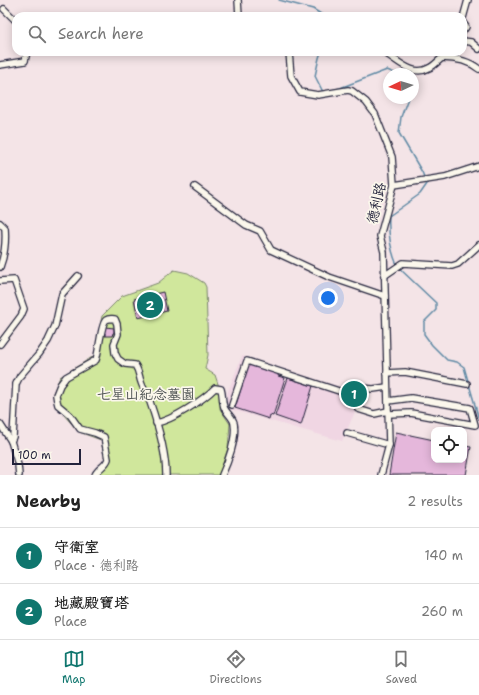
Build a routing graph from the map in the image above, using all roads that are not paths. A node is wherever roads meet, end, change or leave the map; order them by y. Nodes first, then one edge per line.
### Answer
1 (238, 0) edge
2 (468, 0) edge
3 (4, 9) dead end
4 (239, 12) edge
5 (465, 12) edge
6 (12, 17) edge
7 (467, 42) edge
8 (479, 49) edge
9 (26, 56) edge
10 (289, 56) edge
11 (391, 56) edge
12 (0, 65) edge
13 (479, 69) edge
14 (479, 166) edge
15 (394, 185) junction
16 (195, 187) dead end
17 (0, 223) edge
18 (479, 245) edge
19 (0, 267) edge
20 (78, 276) dead end
21 (384, 276) junction
22 (0, 281) edge
23 (385, 296) junction
24 (0, 344) edge
25 (386, 373) junction
26 (467, 384) dead end
27 (388, 387) junction
28 (388, 400) junction
29 (232, 405) dead end
30 (358, 408) dead end
31 (388, 413) junction
32 (156, 423) junction
33 (0, 424) edge
34 (347, 433) dead end
35 (11, 441) junction
36 (389, 445) junction
37 (19, 475) edge
38 (95, 475) edge
39 (166, 475) edge
40 (222, 475) edge
41 (381, 475) edge

1 - 4 street
2 - 5 street
3 - 6 street
7 - 8 street
9 - 12 street
10 - 15 street, 德利路
11 - 13 street
14 - 15 street
15 - 21 street, 德利路
16 - 23 street
17 - 19 street
18 - 21 street
20 - 35 street
21 - 23 street, 德利路
22 - 24 street
23 - 25 street, 德利路
25 - 26 street
25 - 27 street, 德利路
27 - 28 street, 德利路
27 - 29 street
28 - 31 street, 德利路
28 - 31 street
30 - 31 street
31 - 36 street, 德利路
32 - 38 street
32 - 39 street
32 - 40 street
33 - 35 street
34 - 36 street
35 - 37 street
36 - 41 street, 德利路

